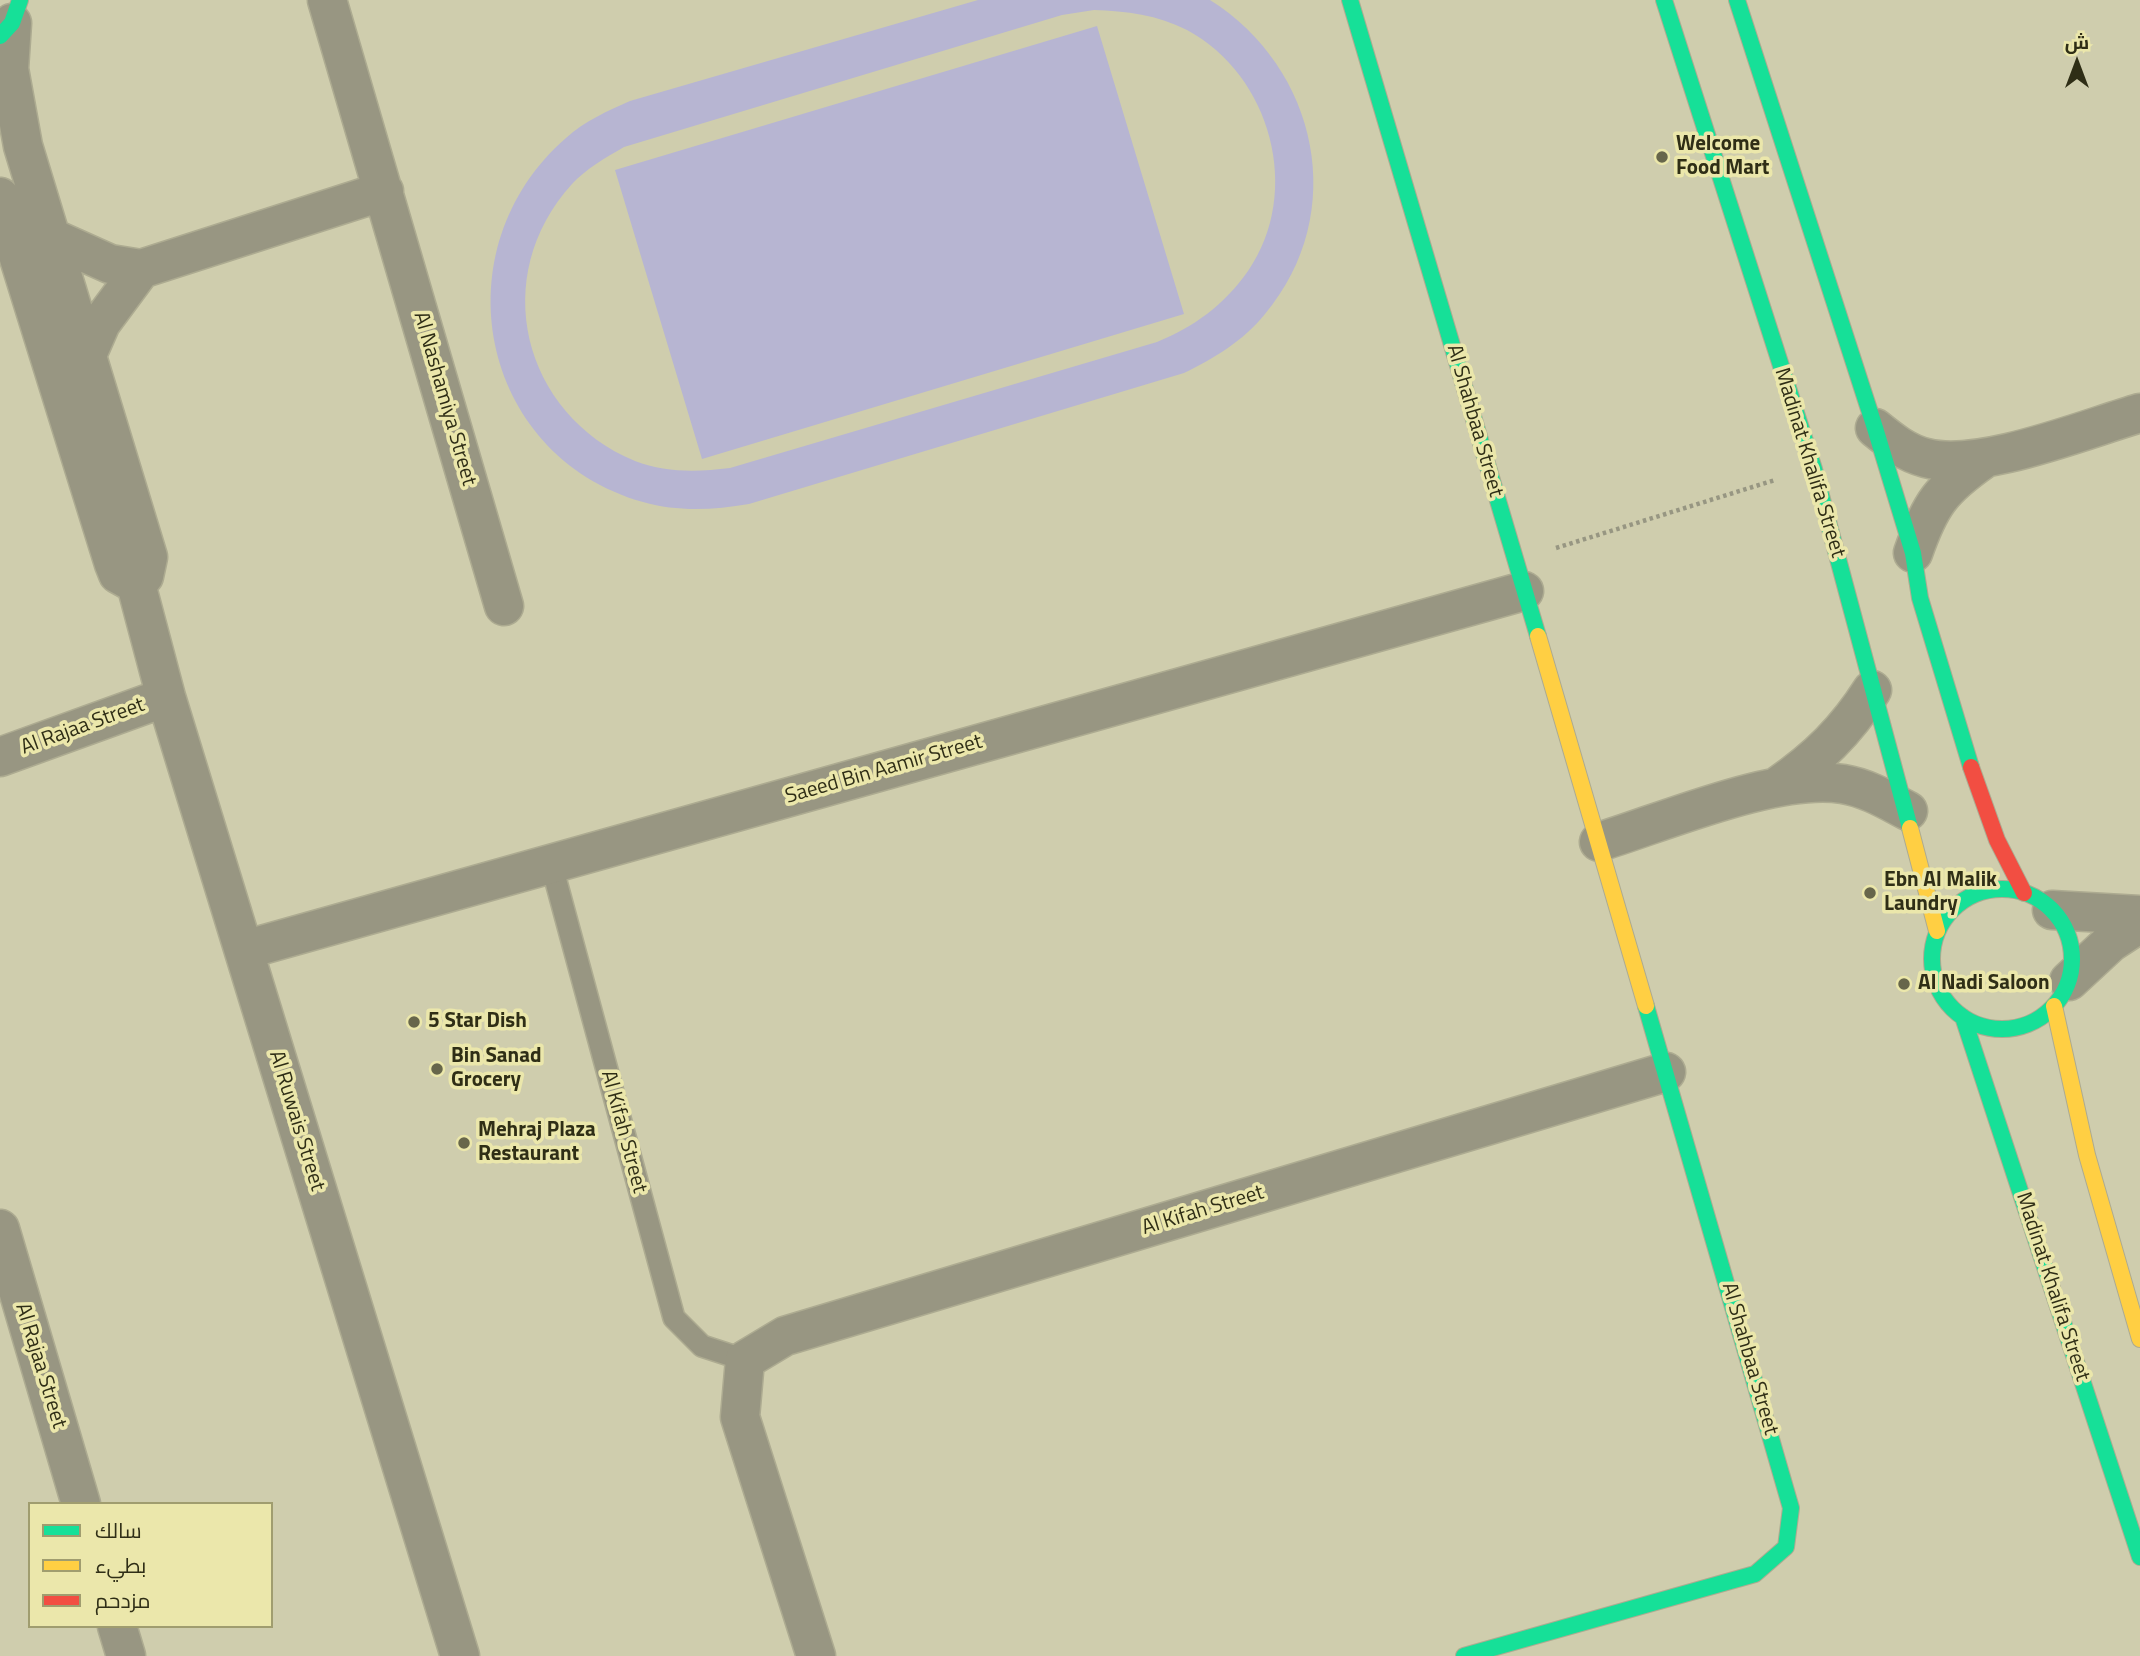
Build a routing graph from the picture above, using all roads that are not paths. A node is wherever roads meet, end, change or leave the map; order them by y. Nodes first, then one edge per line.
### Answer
1 (327, 0) edge
2 (1350, 0) edge
3 (1664, 0) edge
4 (1737, 0) edge
5 (11, 20) edge
6 (384, 191) junction
7 (0, 197) edge
8 (52, 238) junction
9 (141, 269) junction
10 (87, 355) junction
11 (2140, 413) edge
12 (1875, 428) junction
13 (1984, 459) junction
14 (1913, 553) junction
15 (1520, 575) junction
16 (136, 584) junction
17 (504, 606) dead end
18 (1872, 690) junction
19 (166, 697) junction
20 (0, 757) edge
21 (1778, 786) junction
22 (1908, 811) junction
23 (1599, 842) junction
24 (551, 863) junction
25 (2038, 902) junction
26 (2140, 915) edge
27 (2140, 923) edge
28 (1937, 931) junction
29 (244, 950) junction
30 (2061, 994) junction
31 (1963, 1017) junction
32 (1666, 1072) junction
33 (0, 1229) edge
34 (10, 1300) edge
35 (2140, 1339) edge
36 (745, 1360) junction
37 (80, 1502) edge
38 (2140, 1557) edge
39 (118, 1628) edge
40 (126, 1656) edge
41 (460, 1656) edge
42 (816, 1656) edge
43 (1464, 1656) edge

1 - 6 street, Al Nashamiya Street
2 - 15 street, Al Shahbaa Street
3 - 18 street, Madinat Khalifa Street
4 - 12 street
5 - 8 street
6 - 9 street
6 - 17 street, Al Nashamiya Street
7 - 16 street
8 - 9 street
8 - 10 street
9 - 10 street
10 - 16 street
11 - 13 street
12 - 13 street
12 - 14 street
13 - 14 street
14 - 25 street
15 - 23 street, Al Shahbaa Street
15 - 24 street, Saeed Bin Aamir Street
16 - 19 street, Al Ruwais Street
18 - 21 street
18 - 22 street, Madinat Khalifa Street
19 - 20 street, Al Rajaa Street
19 - 29 street, Al Ruwais Street
21 - 22 street
21 - 23 street
22 - 28 street, Madinat Khalifa Street
23 - 32 street, Al Shahbaa Street
24 - 29 street, Saeed Bin Aamir Street
24 - 36 lane, Al Kifah Street
25 - 26 street
25 - 28 street
25 - 30 street
27 - 30 street
28 - 31 street
29 - 41 street, Al Ruwais Street
30 - 31 street
30 - 35 street
31 - 38 street, Madinat Khalifa Street
32 - 36 street, Al Kifah Street
32 - 43 street, Al Shahbaa Street
33 - 34 street, Al Rajaa Street
34 - 37 street, Al Rajaa Street
36 - 42 street
39 - 40 street

